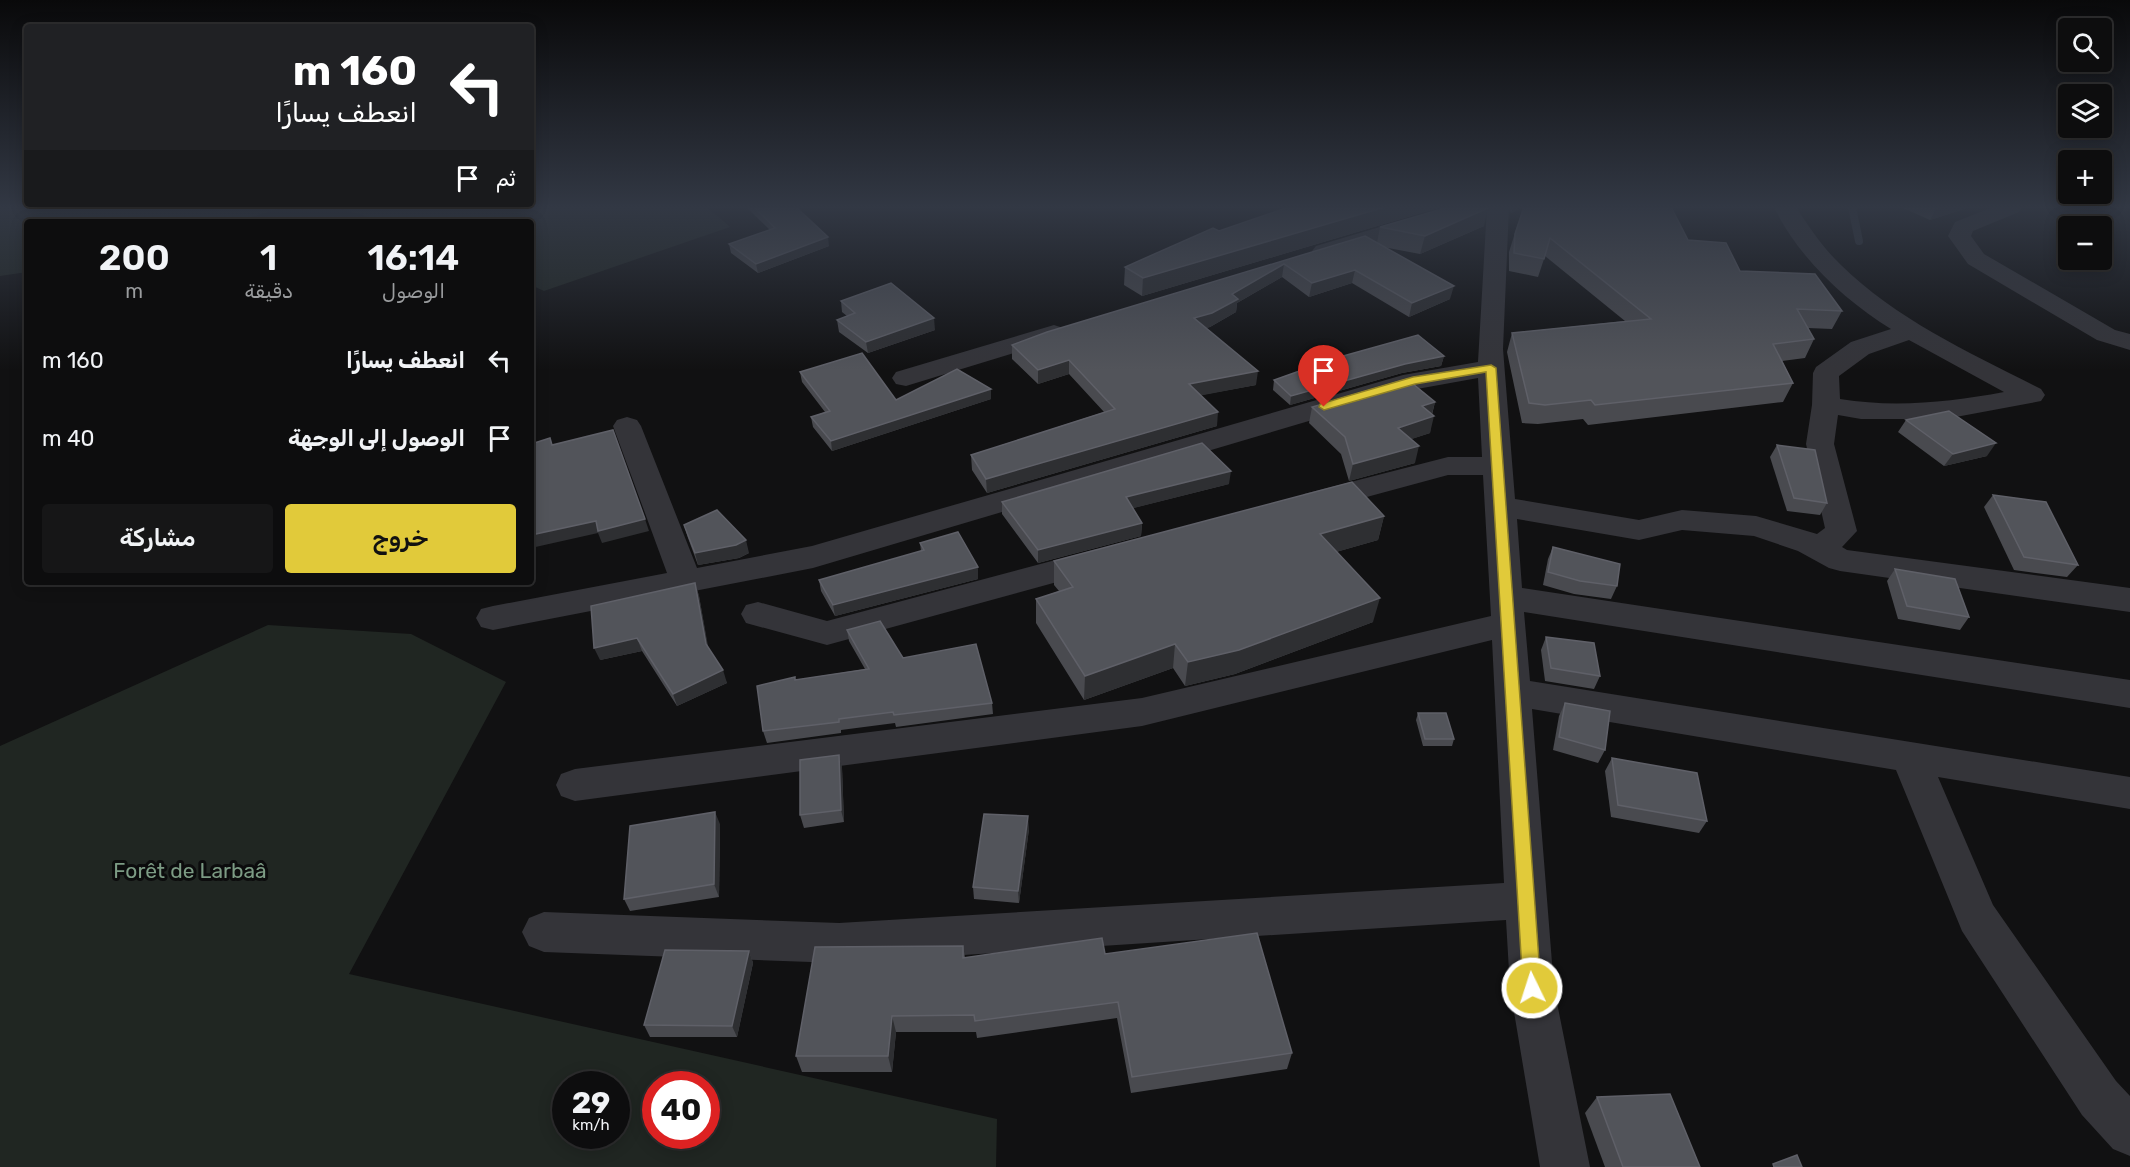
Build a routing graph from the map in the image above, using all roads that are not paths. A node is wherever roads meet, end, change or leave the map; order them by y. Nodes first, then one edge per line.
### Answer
1 (1495, 261) edge
2 (1823, 261) edge
3 (1980, 261) edge
4 (1074, 327) edge
5 (1911, 331) junction
6 (2130, 342) edge
7 (1491, 368) junction
8 (906, 378) dead end
9 (1826, 405) junction
10 (627, 426) dead end
11 (1498, 466) junction
12 (1500, 506) junction
13 (1287, 509) edge
14 (1820, 549) junction
15 (1126, 552) edge
16 (686, 581) junction
17 (2130, 600) edge
18 (1507, 610) junction
19 (759, 614) dead end
20 (493, 618) dead end
21 (1512, 692) junction
22 (2130, 694) edge
23 (1911, 759) junction
24 (575, 785) dead end
25 (2130, 793) edge
26 (1526, 900) junction
27 (544, 932) dead end
28 (2130, 1132) edge
29 (1565, 1167) edge

1 - 7 street
2 - 5 street
3 - 6 street
4 - 8 street
5 - 9 street
5 - 9 street
7 - 11 street
7 - 16 street
9 - 14 street
10 - 16 street
11 - 12 street
11 - 13 street
12 - 14 street
12 - 18 street
14 - 17 street
15 - 19 street
16 - 20 street
18 - 21 street
18 - 22 street
18 - 24 street
21 - 23 street
21 - 26 street
23 - 25 street
23 - 28 street
26 - 27 street
26 - 29 street

